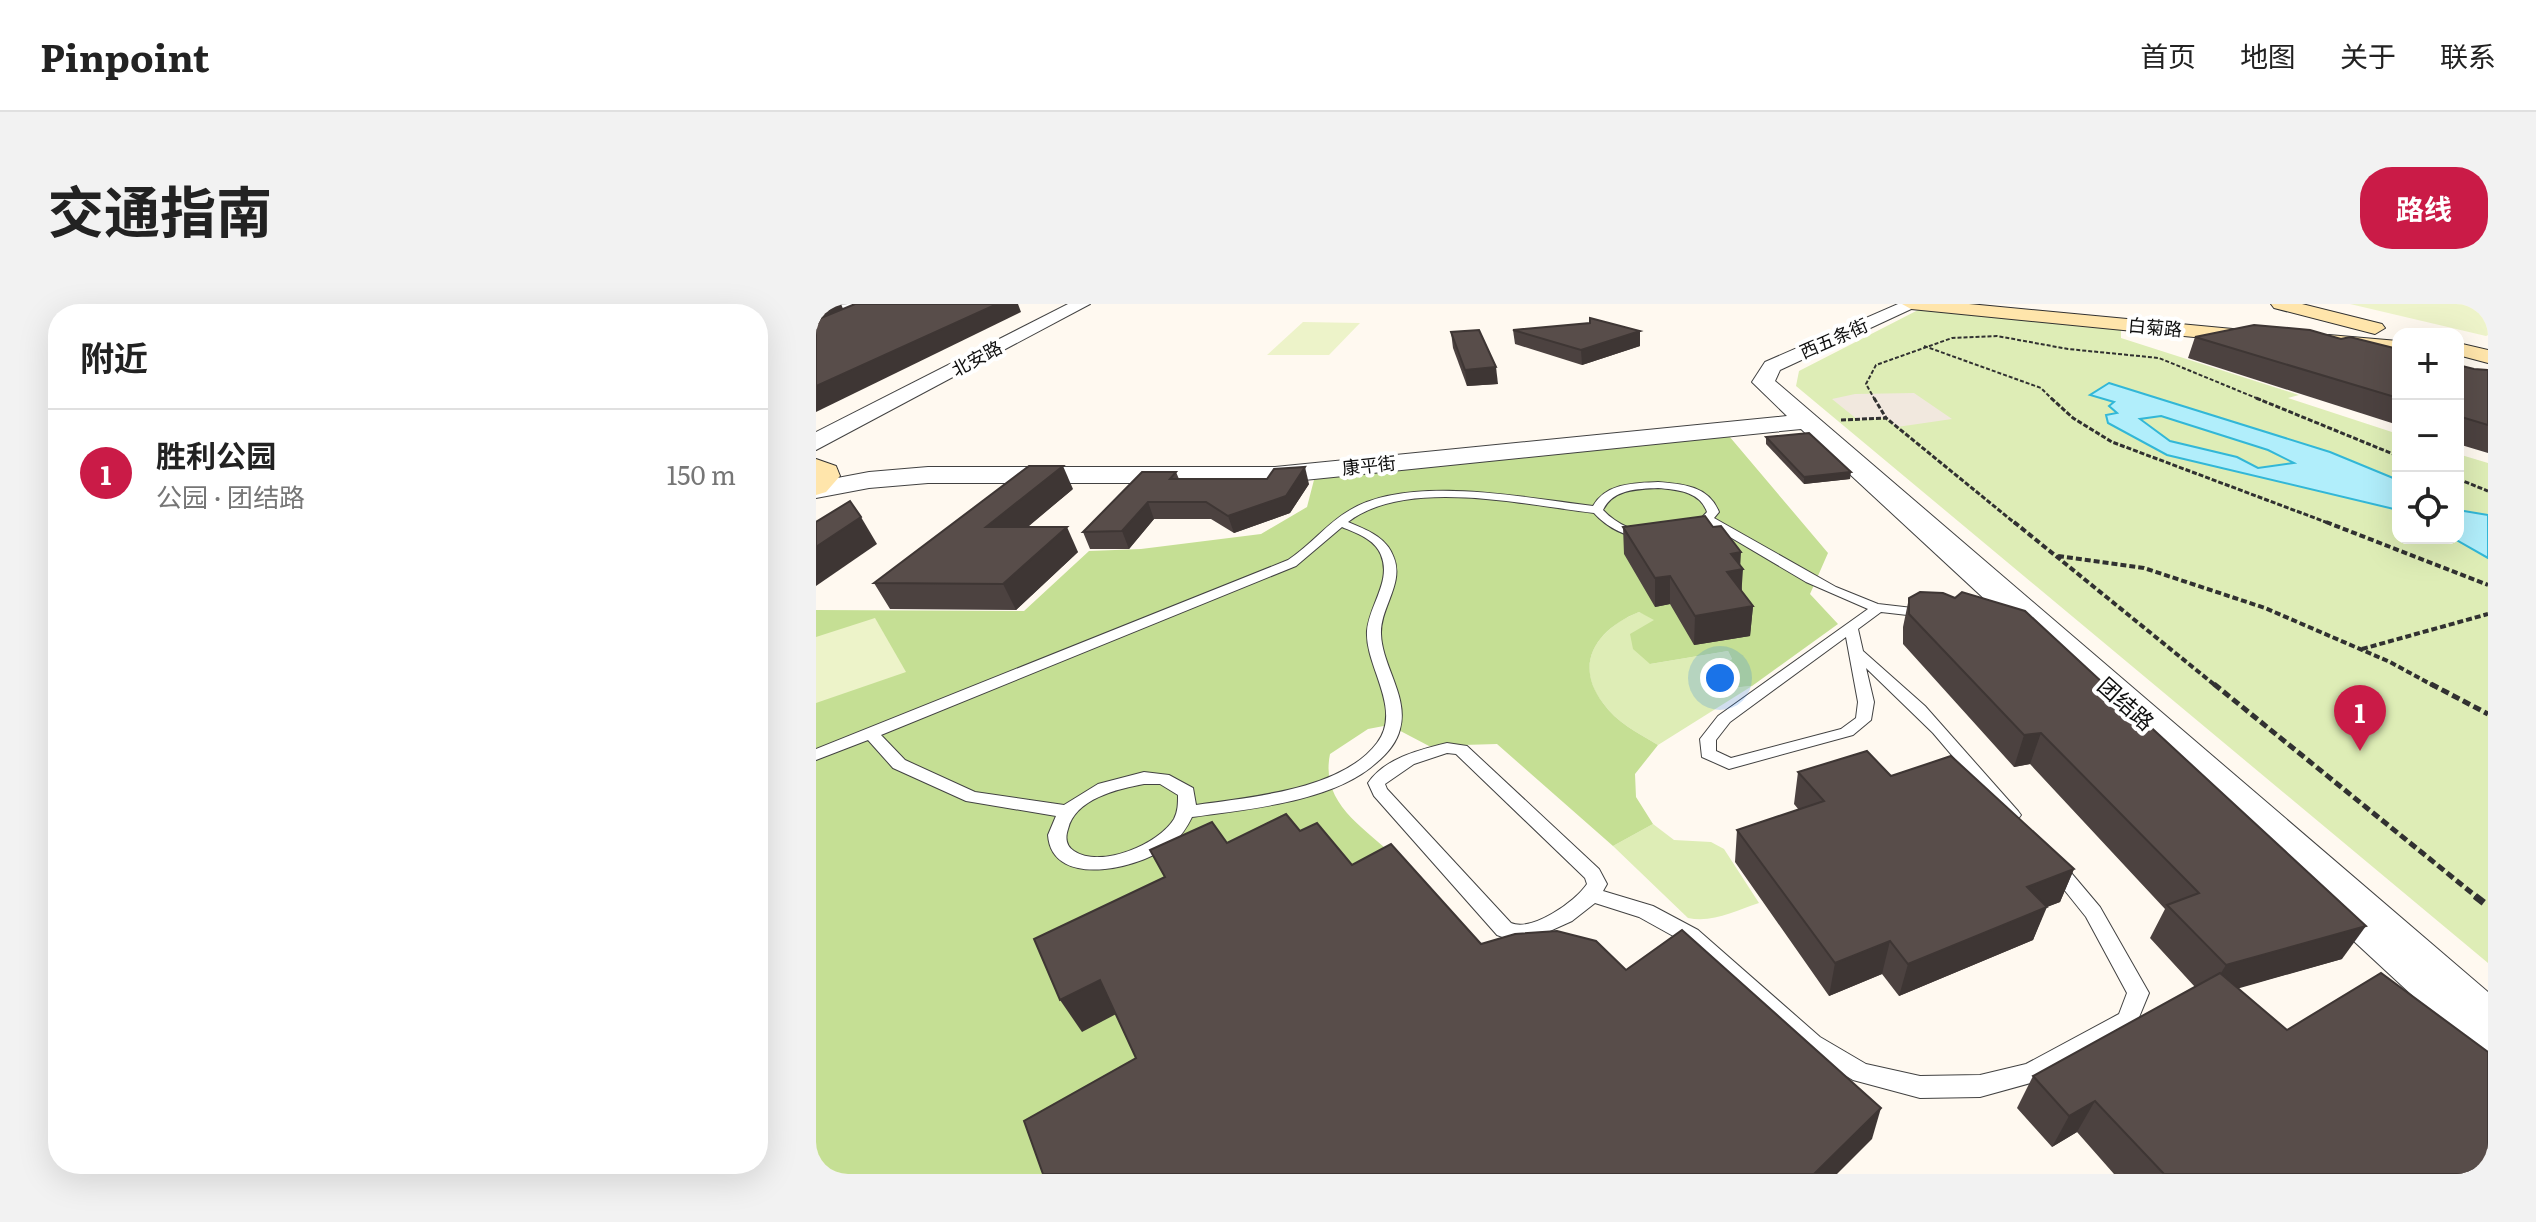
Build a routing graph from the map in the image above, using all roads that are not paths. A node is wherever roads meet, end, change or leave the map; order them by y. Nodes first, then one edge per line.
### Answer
1 (1080, 304) edge
2 (1912, 304) edge
3 (1936, 304) edge
4 (2280, 304) edge
5 (816, 305) edge
6 (931, 305) edge
7 (1035, 305) edge
8 (2392, 332) edge
9 (2392, 348) edge
10 (2392, 349) edge
11 (2464, 354) edge
12 (2488, 357) edge
13 (1763, 382) joint
14 (874, 415) junction
15 (1808, 421) junction
16 (816, 442) edge
17 (848, 443) junction
18 (875, 472) junction
19 (928, 475) junction
20 (820, 476) edge
21 (1597, 510) junction
22 (1709, 520) junction
23 (1342, 523) junction
24 (1878, 608) junction
25 (1946, 615) edge
26 (1851, 628) junction
27 (1856, 653) junction
28 (871, 733) junction
29 (1379, 750) junction
30 (816, 755) edge
31 (1409, 762) junction
32 (1069, 812) junction
33 (1187, 812) junction
34 (2023, 828) edge
35 (2043, 852) edge
36 (1593, 895) junction
37 (2488, 1028) edge

1 - 7 street
1 - 14 street, 北安路
2 - 10 main road, 白菊路
2 - 13 street, 西五条街
3 - 9 main road, 白菊路
4 - 8 main road
5 - 6 street
11 - 12 main road
13 - 15 street, 团结路
14 - 16 street, 北安路
14 - 17 street
15 - 19 street, 康平街
15 - 37 street, 团结路
17 - 18 street
17 - 20 street
18 - 19 street
18 - 20 street
19 - 20 street
21 - 22 lane
21 - 22 lane
21 - 23 lane
22 - 24 lane
23 - 28 lane
23 - 29 lane
24 - 25 lane
24 - 26 lane
26 - 27 lane
26 - 27 lane
27 - 34 lane
28 - 30 lane
28 - 32 lane
29 - 31 lane
29 - 33 lane
31 - 36 lane
31 - 36 lane
32 - 33 lane
32 - 33 lane
35 - 36 lane

